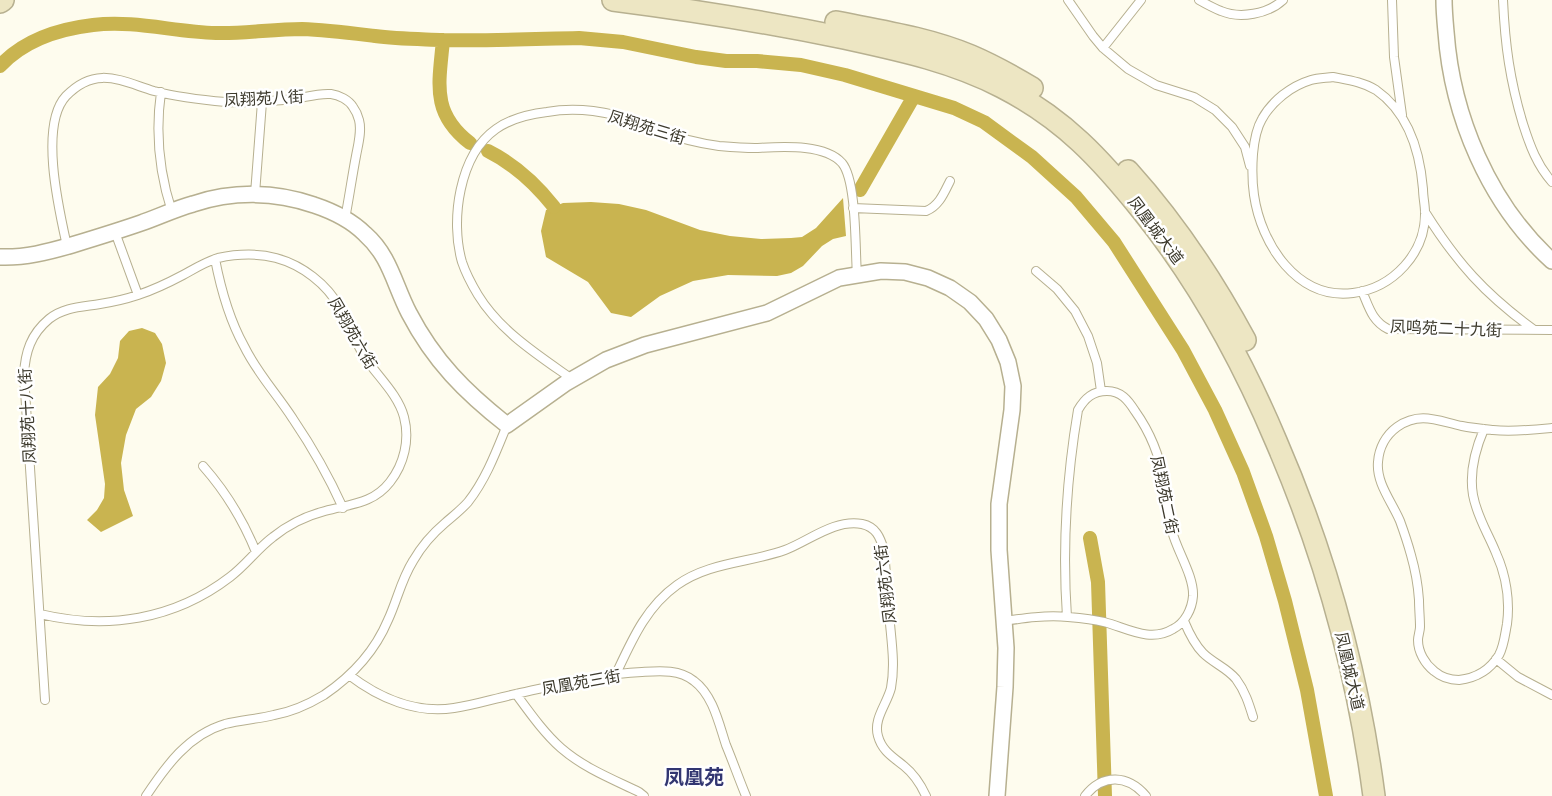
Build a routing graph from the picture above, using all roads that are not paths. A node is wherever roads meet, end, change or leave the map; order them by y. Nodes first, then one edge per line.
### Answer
1 (613, 0) edge
2 (711, 0) edge
3 (1068, 0) edge
4 (1141, 0) edge
5 (1199, 0) edge
6 (1283, 0) edge
7 (1392, 0) edge
8 (1444, 0) edge
9 (1503, 0) edge
10 (1103, 48) junction
11 (161, 92) junction
12 (262, 102) junction
13 (1403, 119) junction
14 (1252, 171) junction
15 (950, 181) dead end
16 (1552, 182) edge
17 (255, 194) junction
18 (853, 208) junction
19 (172, 212) junction
20 (1425, 212) junction
21 (345, 219) junction
22 (115, 232) junction
23 (67, 246) junction
24 (0, 257) edge
25 (215, 259) junction
26 (1552, 261) edge
27 (1036, 271) dead end
28 (857, 274) junction
29 (1362, 291) junction
30 (138, 295) junction
31 (1534, 330) junction
32 (1552, 330) edge
33 (572, 379) junction
34 (1101, 391) junction
35 (507, 425) junction
36 (1552, 428) edge
37 (1484, 429) junction
38 (203, 466) dead end
39 (343, 508) junction
40 (256, 552) junction
41 (40, 614) junction
42 (1067, 616) junction
43 (1004, 621) junction
44 (1184, 621) junction
45 (1496, 659) junction
46 (616, 674) junction
47 (349, 675) junction
48 (516, 694) junction
49 (1552, 695) edge
50 (45, 700) dead end
51 (1253, 717) dead end
52 (146, 796) edge
53 (644, 796) edge
54 (746, 796) edge
55 (926, 796) edge
56 (997, 796) edge
57 (1085, 796) edge
58 (1146, 796) edge
59 (1374, 796) edge
60 (1388, 796) edge

1 - 59 main road, 凤凰城大道
2 - 60 main road, 凤凰城大道
3 - 10 lane
4 - 10 lane
5 - 6 lane
7 - 13 lane
8 - 26 street
9 - 16 lane
10 - 14 lane
11 - 12 lane, 凤翔苑八街
11 - 19 lane
11 - 23 lane, 凤翔苑八街
12 - 17 lane
12 - 21 lane, 凤翔苑八街
13 - 14 lane
13 - 20 lane
14 - 29 lane
15 - 18 lane
17 - 19 street
17 - 21 street
18 - 28 lane, 凤翔苑三街
18 - 33 lane, 凤翔苑三街
19 - 22 street
20 - 29 lane
20 - 31 lane
21 - 35 street
22 - 23 street
22 - 30 lane
23 - 24 street
25 - 30 lane, 凤翔苑六街
25 - 39 lane
25 - 39 lane, 凤翔苑六街
27 - 34 lane
28 - 33 street
28 - 43 street
29 - 31 lane, 凤鸣苑二十九街
30 - 41 lane, 凤翔苑十八街
31 - 32 lane, 凤鸣苑二十九街
33 - 35 street
34 - 42 lane
34 - 44 lane, 凤翔苑二街
35 - 47 lane
36 - 37 lane
37 - 45 lane
37 - 45 lane
38 - 40 lane
39 - 40 lane
40 - 41 lane
41 - 50 lane, 凤翔苑十八街
42 - 43 lane
42 - 44 lane
43 - 56 street
44 - 51 lane
45 - 49 lane
46 - 48 lane, 凤凰苑三街
46 - 54 lane, 凤凰苑三街
46 - 55 lane, 凤翔苑六街
47 - 48 lane, 凤凰苑三街
47 - 52 lane
48 - 53 lane
57 - 58 lane

